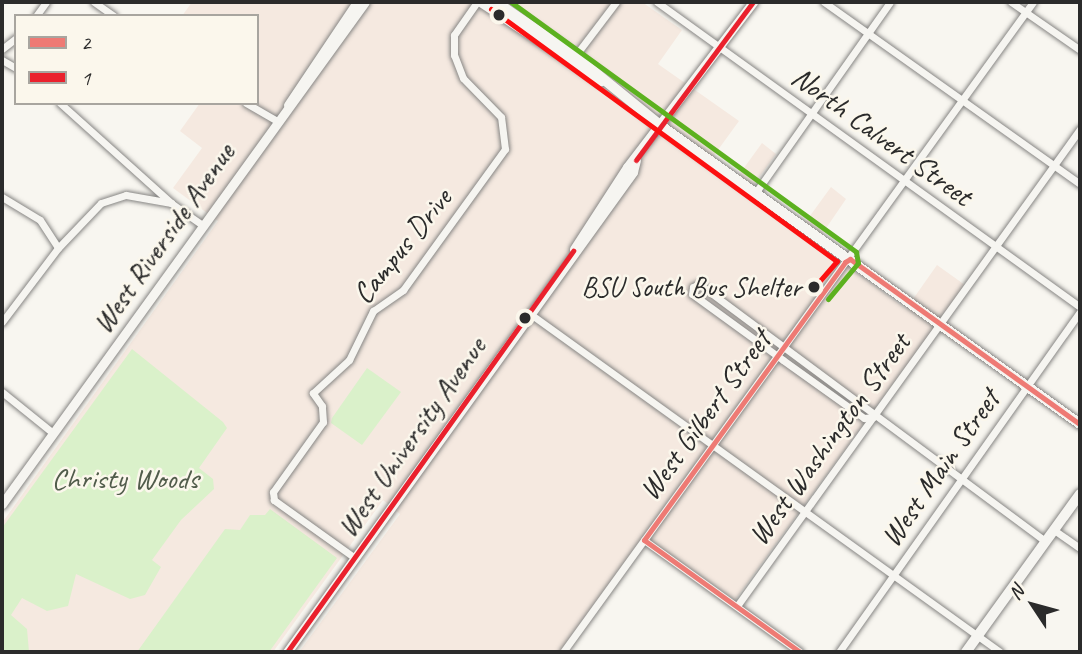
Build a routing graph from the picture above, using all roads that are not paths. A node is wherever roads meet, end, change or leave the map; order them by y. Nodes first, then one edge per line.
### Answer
1 (94, 2) edge
2 (357, 2) edge
3 (365, 2) edge
4 (479, 2) edge
5 (496, 2) edge
6 (616, 2) edge
7 (657, 2) edge
8 (753, 2) edge
9 (890, 2) edge
10 (1011, 2) edge
11 (1033, 2) edge
12 (828, 3) edge
13 (1026, 12) junction
14 (111, 14) edge
15 (868, 33) junction
16 (720, 47) junction
17 (1080, 50) edge
18 (575, 56) junction
19 (601, 81) junction
20 (961, 100) junction
21 (62, 105) edge
22 (249, 105) edge
23 (288, 106) junction
24 (812, 113) junction
25 (277, 121) junction
26 (661, 126) junction
27 (1080, 129) edge
28 (1054, 165) junction
29 (904, 179) junction
30 (1080, 184) edge
31 (756, 192) junction
32 (2, 197) edge
33 (171, 203) junction
34 (202, 225) junction
35 (995, 246) junction
36 (58, 248) junction
37 (850, 259) junction
38 (1080, 307) edge
39 (1080, 312) edge
40 (529, 313) junction
41 (2, 322) edge
42 (940, 323) junction
43 (784, 345) junction
44 (777, 355) junction
45 (1027, 386) junction
46 (2, 392) edge
47 (873, 417) junction
48 (1080, 424) edge
49 (53, 433) junction
50 (713, 445) junction
51 (960, 480) junction
52 (1080, 494) edge
53 (2, 504) edge
54 (804, 512) junction
55 (1054, 530) junction
56 (644, 540) junction
57 (1046, 542) junction
58 (1080, 548) edge
59 (355, 558) junction
60 (892, 575) junction
61 (737, 606) junction
62 (978, 636) junction
63 (287, 652) edge
64 (563, 652) edge
65 (800, 652) edge
66 (839, 652) edge
67 (966, 652) edge
68 (1000, 652) edge

1 - 14 street
2 - 23 street
3 - 23 street, West Riverside Avenue
4 - 19 main road
4 - 59 street, Campus Drive
5 - 18 main road
6 - 18 street
7 - 16 street, North Calvert Street
8 - 16 street, West University Avenue
9 - 15 street
10 - 13 street
11 - 13 street, West Gilbert Street
12 - 15 street
13 - 17 street
13 - 20 street, West Gilbert Street
15 - 20 street
15 - 24 street
16 - 24 street, North Calvert Street
16 - 26 street, West University Avenue
18 - 19 main road
19 - 26 main road
20 - 28 street
20 - 29 street, West Gilbert Street
21 - 33 street
22 - 25 street
23 - 25 street, West Riverside Avenue
24 - 29 street, North Calvert Street
24 - 31 street
25 - 34 street, West Riverside Avenue
26 - 31 main road
26 - 40 street, West University Avenue
27 - 28 street, West Washington Street
28 - 30 street
28 - 35 street, West Washington Street
29 - 35 street, North Calvert Street
29 - 37 street, West Gilbert Street
31 - 37 main road
32 - 36 street
33 - 34 street
33 - 36 street
34 - 49 street, West Riverside Avenue
35 - 38 street, North Calvert Street
35 - 42 street, West Washington Street
36 - 41 street
37 - 42 main road
37 - 43 street, West Gilbert Street
39 - 45 street, West Main Street
40 - 50 street
40 - 59 street, West University Avenue
42 - 45 main road
42 - 47 street, West Washington Street
43 - 44 street, West Gilbert Street
43 - 44 street
43 - 47 street
44 - 47 street
44 - 50 street, West Gilbert Street
45 - 48 main road
45 - 51 street, West Main Street
46 - 49 street
47 - 51 street
47 - 54 street, West Washington Street
49 - 53 street, West Riverside Avenue
50 - 54 street
50 - 56 street, West Gilbert Street
51 - 57 street
51 - 60 street, West Main Street
52 - 55 main road
54 - 60 street
54 - 61 street, West Washington Street
55 - 57 main road
55 - 58 street
56 - 61 street
56 - 64 street, West Gilbert Street
57 - 62 main road
59 - 63 street, West University Avenue
60 - 62 street
60 - 66 street, West Main Street
61 - 65 street
62 - 67 main road
62 - 68 street

